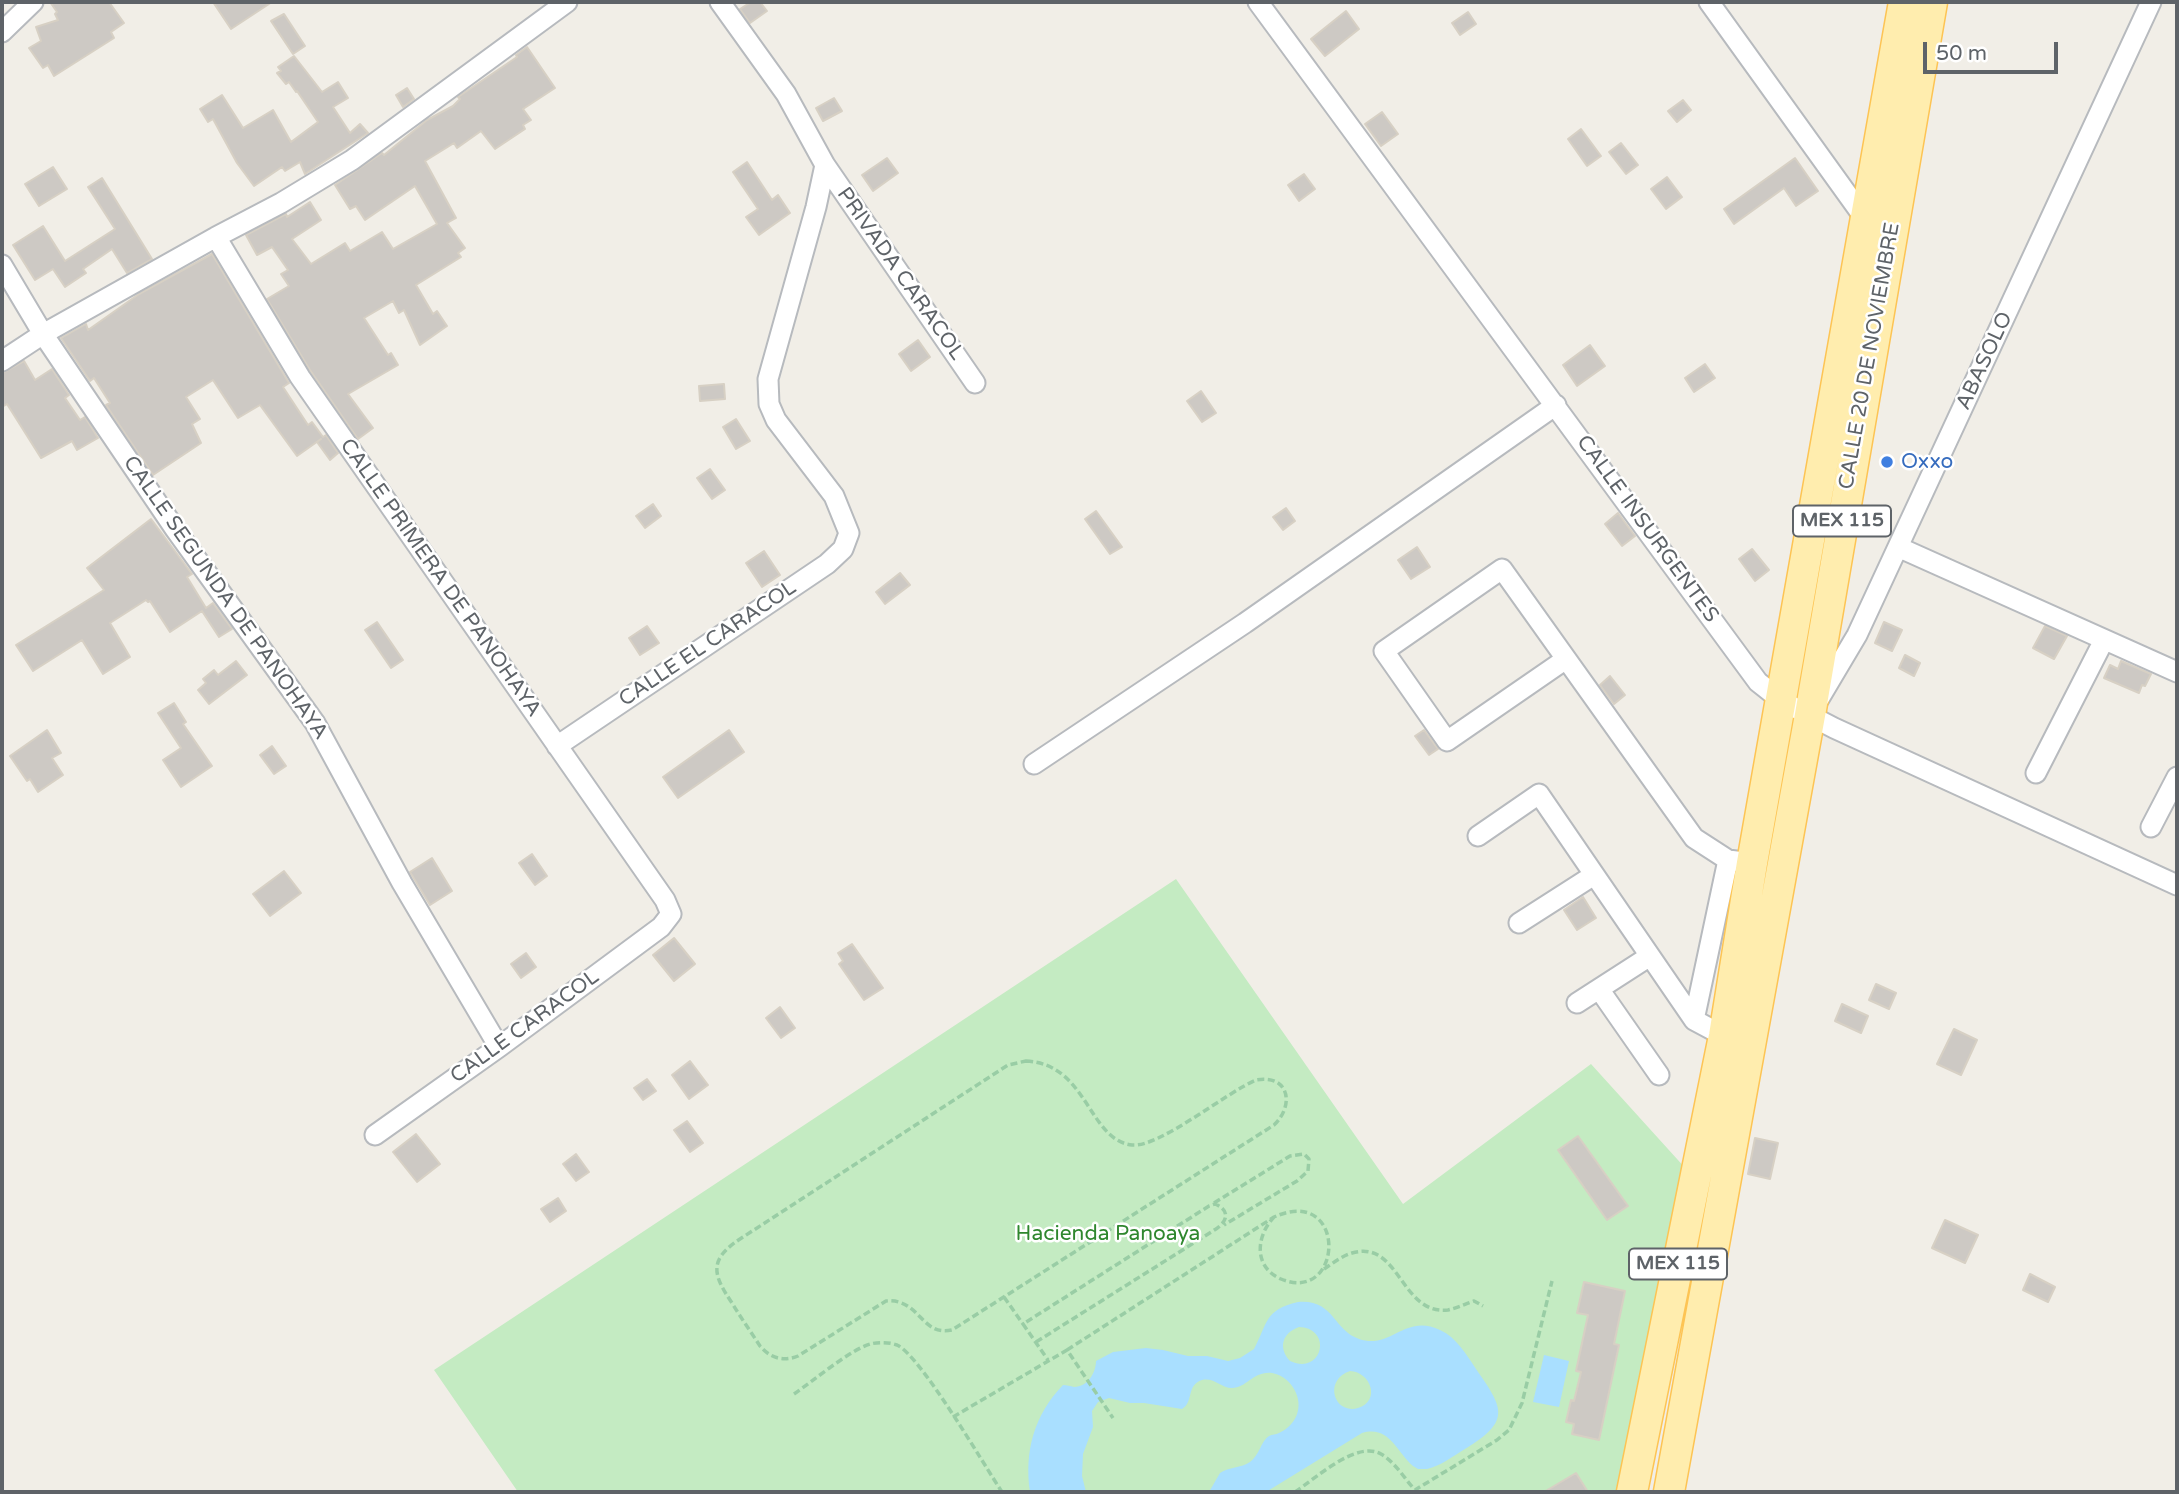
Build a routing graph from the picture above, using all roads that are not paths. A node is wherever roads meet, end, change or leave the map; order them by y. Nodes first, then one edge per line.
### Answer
1 (33, 2) edge
2 (567, 2) edge
3 (720, 2) edge
4 (1258, 2) edge
5 (1709, 2) edge
6 (1904, 2) edge
7 (1932, 2) edge
8 (2151, 2) edge
9 (2, 32) edge
10 (825, 165) junction
11 (1865, 218) junction
12 (216, 237) junction
13 (1888, 249) junction
14 (2, 265) edge
15 (43, 334) junction
16 (2, 361) edge
17 (975, 383) dead end
18 (1556, 405) junction
19 (1898, 547) junction
20 (2104, 640) junction
21 (1566, 659) junction
22 (2177, 672) edge
23 (1782, 701) junction
24 (1810, 715) junction
25 (557, 746) junction
26 (1034, 764) dead end
27 (2036, 773) dead end
28 (2177, 776) edge
29 (2151, 827) dead end
30 (1478, 836) dead end
31 (1740, 861) junction
32 (1594, 875) junction
33 (2177, 885) edge
34 (671, 914) joint
35 (1520, 923) dead end
36 (1650, 956) junction
37 (1599, 989) junction
38 (1577, 1003) dead end
39 (1693, 1020) junction
40 (1737, 1038) junction
41 (499, 1047) junction
42 (1659, 1075) dead end
43 (375, 1135) dead end
44 (1632, 1492) edge
45 (1669, 1492) edge

1 - 9 street
2 - 12 street
3 - 10 street, PRIVADA CARACOL
4 - 18 street, CALLE INSURGENTES
5 - 11 street
6 - 11 main road, CALLE 20 DE NOVIEMBRE / MEX 115
7 - 13 main road, CALLE 20 DE NOVIEMBRE / MEX 115
8 - 19 street, ABASOLO
10 - 17 street, PRIVADA CARACOL
10 - 25 street, CALLE EL CARACOL
11 - 13 street
11 - 23 main road, CALLE 20 DE NOVIEMBRE / MEX 115
12 - 15 street
12 - 25 street, CALLE PRIMERA DE PANOHAYA
13 - 24 main road, CALLE 20 DE NOVIEMBRE / MEX 115
14 - 15 street, CALLE SEGUNDA DE PANOHAYA
15 - 16 street
15 - 41 street, CALLE SEGUNDA DE PANOHAYA
18 - 23 street, CALLE INSURGENTES
18 - 26 street
19 - 20 street
19 - 24 street, ABASOLO
20 - 22 street
20 - 27 street
21 - 21 street
21 - 31 street
23 - 24 street, CALLE INSURGENTES
23 - 31 main road, CALLE 20 DE NOVIEMBRE / MEX 115
24 - 33 street, CALLE INSURGENTES
24 - 40 main road, CALLE 20 DE NOVIEMBRE / MEX 115
25 - 34 street, CALLE PRIMERA DE PANOHAYA
28 - 29 street
30 - 32 street
31 - 39 street
31 - 40 main road, CALLE 20 DE NOVIEMBRE / MEX 115
32 - 35 street
32 - 36 street
34 - 41 street, CALLE CARACOL
36 - 37 street
36 - 39 street
37 - 38 street
37 - 42 street
39 - 40 street
40 - 44 main road, MEX 115
40 - 45 main road, MEX 115
41 - 43 street, CALLE CARACOL

